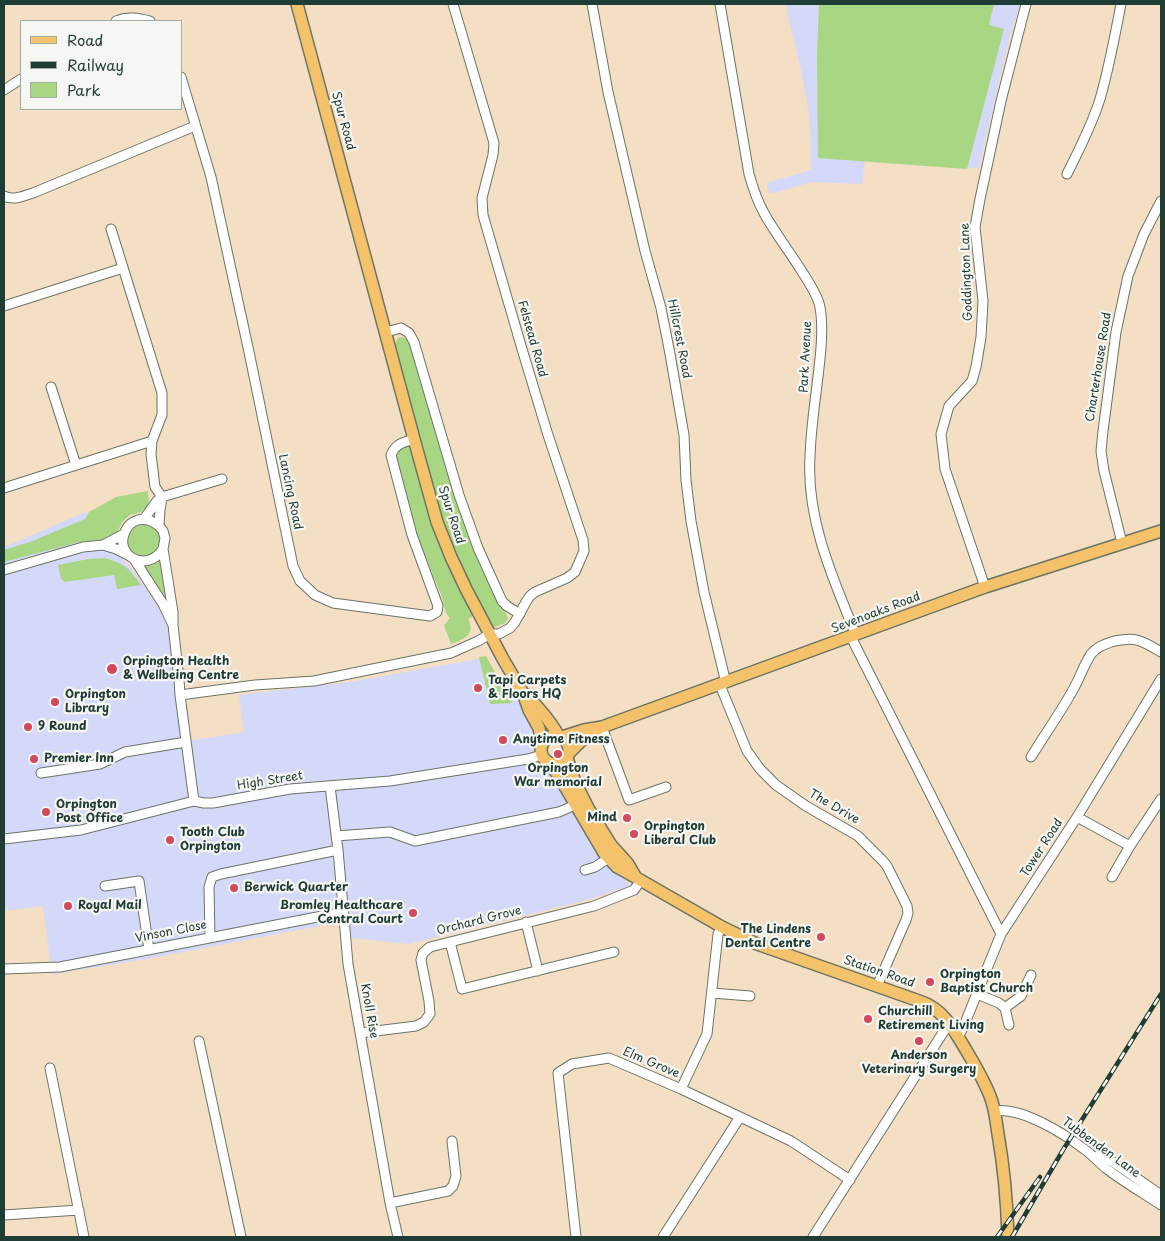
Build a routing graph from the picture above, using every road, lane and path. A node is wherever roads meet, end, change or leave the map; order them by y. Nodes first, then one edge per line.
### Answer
1 (297, 4) edge
2 (454, 4) edge
3 (592, 4) edge
4 (720, 4) edge
5 (1026, 4) edge
6 (1121, 4) edge
7 (119, 20) edge
8 (146, 20) edge
9 (20, 80) edge
10 (182, 80) edge
11 (4, 90) edge
12 (195, 126) junction
13 (1067, 174) dead end
14 (4, 196) edge
15 (1161, 202) edge
16 (111, 229) dead end
17 (123, 268) junction
18 (4, 306) edge
19 (386, 332) junction
20 (51, 387) dead end
21 (414, 439) junction
22 (152, 440) junction
23 (76, 465) junction
24 (222, 479) dead end
25 (4, 488) edge
26 (162, 497) junction
27 (144, 519) junction
28 (160, 526) junction
29 (1161, 531) edge
30 (124, 534) junction
31 (1122, 543) junction
32 (103, 545) junction
33 (163, 550) junction
34 (132, 557) junction
35 (4, 570) edge
36 (985, 587) junction
37 (520, 614) junction
38 (173, 626) junction
39 (490, 634) junction
40 (853, 636) junction
41 (1161, 652) edge
42 (1161, 679) edge
43 (723, 684) junction
44 (524, 693) junction
45 (180, 695) junction
46 (602, 727) junction
47 (560, 736) junction
48 (186, 742) junction
49 (542, 743) junction
50 (568, 755) junction
51 (1031, 757) dead end
52 (546, 759) junction
53 (41, 773) dead end
54 (330, 786) junction
55 (666, 787) dead end
56 (1161, 799) edge
57 (194, 801) junction
58 (575, 804) junction
59 (1077, 817) junction
60 (336, 836) junction
61 (4, 838) edge
62 (1130, 846) junction
63 (338, 850) junction
64 (613, 855) junction
65 (585, 870) dead end
66 (1112, 877) dead end
67 (638, 879) junction
68 (105, 886) dead end
69 (343, 912) junction
70 (526, 922) junction
71 (722, 927) junction
72 (1001, 934) junction
73 (210, 937) junction
74 (450, 942) junction
75 (149, 950) junction
76 (614, 952) dead end
77 (4, 969) edge
78 (538, 971) junction
79 (1031, 975) dead end
80 (877, 986) junction
81 (712, 993) junction
82 (977, 994) junction
83 (750, 996) dead end
84 (1005, 1008) junction
85 (950, 1025) junction
86 (1009, 1025) dead end
87 (360, 1033) junction
88 (958, 1037) junction
89 (199, 1041) dead end
90 (50, 1068) dead end
91 (681, 1089) junction
92 (994, 1110) junction
93 (740, 1117) junction
94 (452, 1141) dead end
95 (1100, 1153) dead end
96 (850, 1180) junction
97 (1160, 1200) edge
98 (390, 1203) junction
99 (78, 1210) junction
100 (4, 1216) edge
101 (84, 1237) edge
102 (241, 1237) edge
103 (398, 1237) edge
104 (576, 1237) edge
105 (663, 1237) edge
106 (813, 1237) edge
107 (1008, 1237) edge

1 - 19 main road, Spur Road
2 - 37 street, Felstead Road
3 - 43 street, Hillcrest Road
4 - 40 street, Park Avenue
5 - 36 street, Goddington Lane
6 - 13 street
7 - 8 street
9 - 11 street
10 - 12 street, Lancing Road
12 - 14 street
12 - 21 street, Lancing Road
15 - 31 street, Charterhouse Road
16 - 17 street
17 - 18 street
17 - 22 street
19 - 21 main road, Spur Road
19 - 37 street, Spur Road
20 - 23 street
21 - 39 main road, Spur Road
22 - 23 street
22 - 26 street
23 - 25 street
24 - 26 street
26 - 27 street
26 - 28 street
27 - 28 street
27 - 30 street
28 - 33 street
29 - 31 main road, Sevenoaks Road
30 - 32 street
30 - 34 street
31 - 36 main road, Sevenoaks Road
32 - 34 street
32 - 35 street
33 - 34 street
33 - 38 street
34 - 38 street
36 - 40 main road, Sevenoaks Road
37 - 39 street, Felstead Road
38 - 45 street
39 - 44 main road, Spur Road
39 - 45 street, Felstead Road
40 - 43 main road, Sevenoaks Road
40 - 72 street, Park Avenue
41 - 51 street
42 - 59 street, Tower Road
43 - 46 main road, Sevenoaks Road
43 - 80 street, The Drive
44 - 47 main road, Spur Road
44 - 49 main road, Spur Road
45 - 48 street
46 - 47 main road, Sevenoaks Road
46 - 50 main road, Sevenoaks Road
46 - 55 street
47 - 49 main road
47 - 50 main road
48 - 53 street
48 - 57 street
49 - 52 main road
50 - 52 main road
50 - 64 main road, Station Road
52 - 54 street, High Street
52 - 58 main road, Station Road
54 - 57 street, High Street
54 - 60 street, Knoll Rise
56 - 62 street
57 - 61 street, High Street
58 - 60 street
58 - 64 main road, Station Road
59 - 62 street
59 - 72 street, Tower Road
60 - 63 street, Knoll Rise
62 - 66 street
63 - 69 street, Knoll Rise
63 - 73 street
64 - 65 street
64 - 67 main road, Station Road
67 - 70 street, Orchard Grove
67 - 71 main road, Station Road
68 - 75 street
69 - 73 street, Vinson Close
69 - 87 street, Knoll Rise
70 - 74 street, Orchard Grove
70 - 78 street
71 - 80 main road, Station Road
71 - 81 street
72 - 82 street, Tower Road
73 - 75 street, Vinson Close
74 - 78 street
74 - 87 street, Orchard Grove
75 - 77 street, Vinson Close
76 - 78 street
79 - 84 street
80 - 85 main road, Station Road
81 - 83 street
81 - 91 street
82 - 84 street
82 - 88 street, Tower Road
84 - 86 street
85 - 88 main road, Station Road
85 - 96 street
87 - 98 street, Knoll Rise
88 - 92 main road, Station Road
89 - 102 street
90 - 99 street
91 - 93 street, Elm Grove
91 - 104 street, Elm Grove
92 - 97 street, Tubbenden Lane
92 - 107 main road, Station Road
93 - 96 street, Elm Grove
93 - 105 street
94 - 98 street
95 - 97 street
96 - 106 street
98 - 103 street, Knoll Rise
99 - 100 street
99 - 101 street

